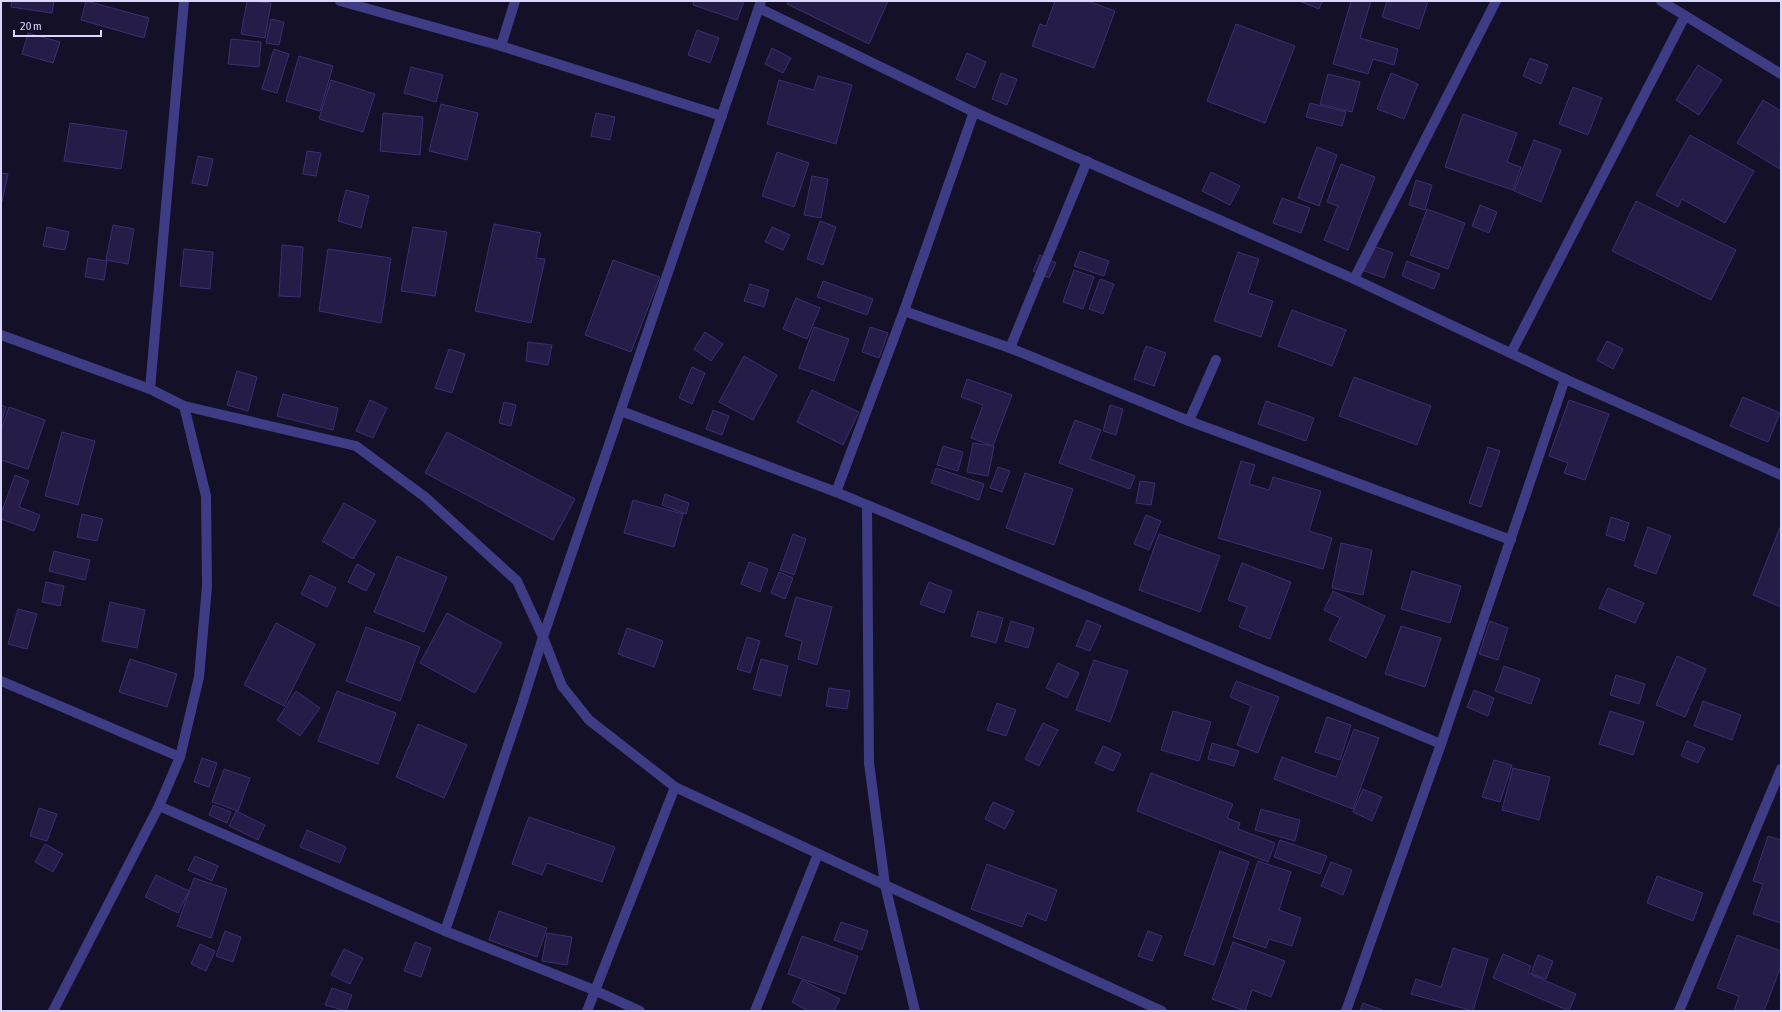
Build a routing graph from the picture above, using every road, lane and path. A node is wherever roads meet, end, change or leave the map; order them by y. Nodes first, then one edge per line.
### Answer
1 (184, 1) edge
2 (340, 1) edge
3 (515, 1) edge
4 (1496, 1) edge
5 (1662, 1) edge
6 (760, 4) edge
7 (1685, 16) junction
8 (501, 46) junction
9 (1781, 74) edge
10 (974, 112) junction
11 (722, 116) junction
12 (1087, 161) junction
13 (1354, 279) junction
14 (904, 311) junction
15 (1, 335) edge
16 (1010, 348) junction
17 (1511, 353) junction
18 (1216, 360) dead end
19 (1565, 380) junction
20 (150, 389) junction
21 (184, 406) junction
22 (621, 411) junction
23 (1189, 421) junction
24 (1781, 475) edge
25 (836, 492) junction
26 (866, 505) junction
27 (1511, 540) junction
28 (543, 637) junction
29 (1, 681) edge
30 (1441, 744) junction
31 (180, 757) junction
32 (1781, 769) edge
33 (675, 787) junction
34 (159, 806) junction
35 (818, 854) junction
36 (885, 885) junction
37 (444, 931) junction
38 (594, 990) junction
39 (1158, 1010) edge
40 (53, 1011) edge
41 (587, 1011) edge
42 (640, 1011) edge
43 (755, 1011) edge
44 (915, 1011) edge
45 (1346, 1011) edge
46 (1679, 1011) edge

1 - 20 street
2 - 8 street
3 - 8 street
4 - 13 street
5 - 7 street
6 - 10 street
6 - 11 street
7 - 9 street
7 - 17 street
8 - 11 street
10 - 12 street
10 - 14 street
11 - 22 street
12 - 13 street
12 - 16 street
13 - 17 street
14 - 16 street
14 - 25 street
15 - 20 street
16 - 23 street
17 - 19 street
18 - 23 street
19 - 24 street
19 - 27 street
20 - 21 street
21 - 28 street
21 - 31 street
22 - 25 street
22 - 28 street
23 - 27 street
25 - 26 street
26 - 30 street
26 - 36 street
27 - 30 street
28 - 33 street
28 - 37 street
29 - 31 street
30 - 45 street
31 - 34 street
32 - 46 street
33 - 35 street
33 - 38 street
34 - 37 street
34 - 40 street
35 - 36 street
35 - 43 street
36 - 39 street
36 - 44 street
37 - 38 street
38 - 41 street
38 - 42 street

